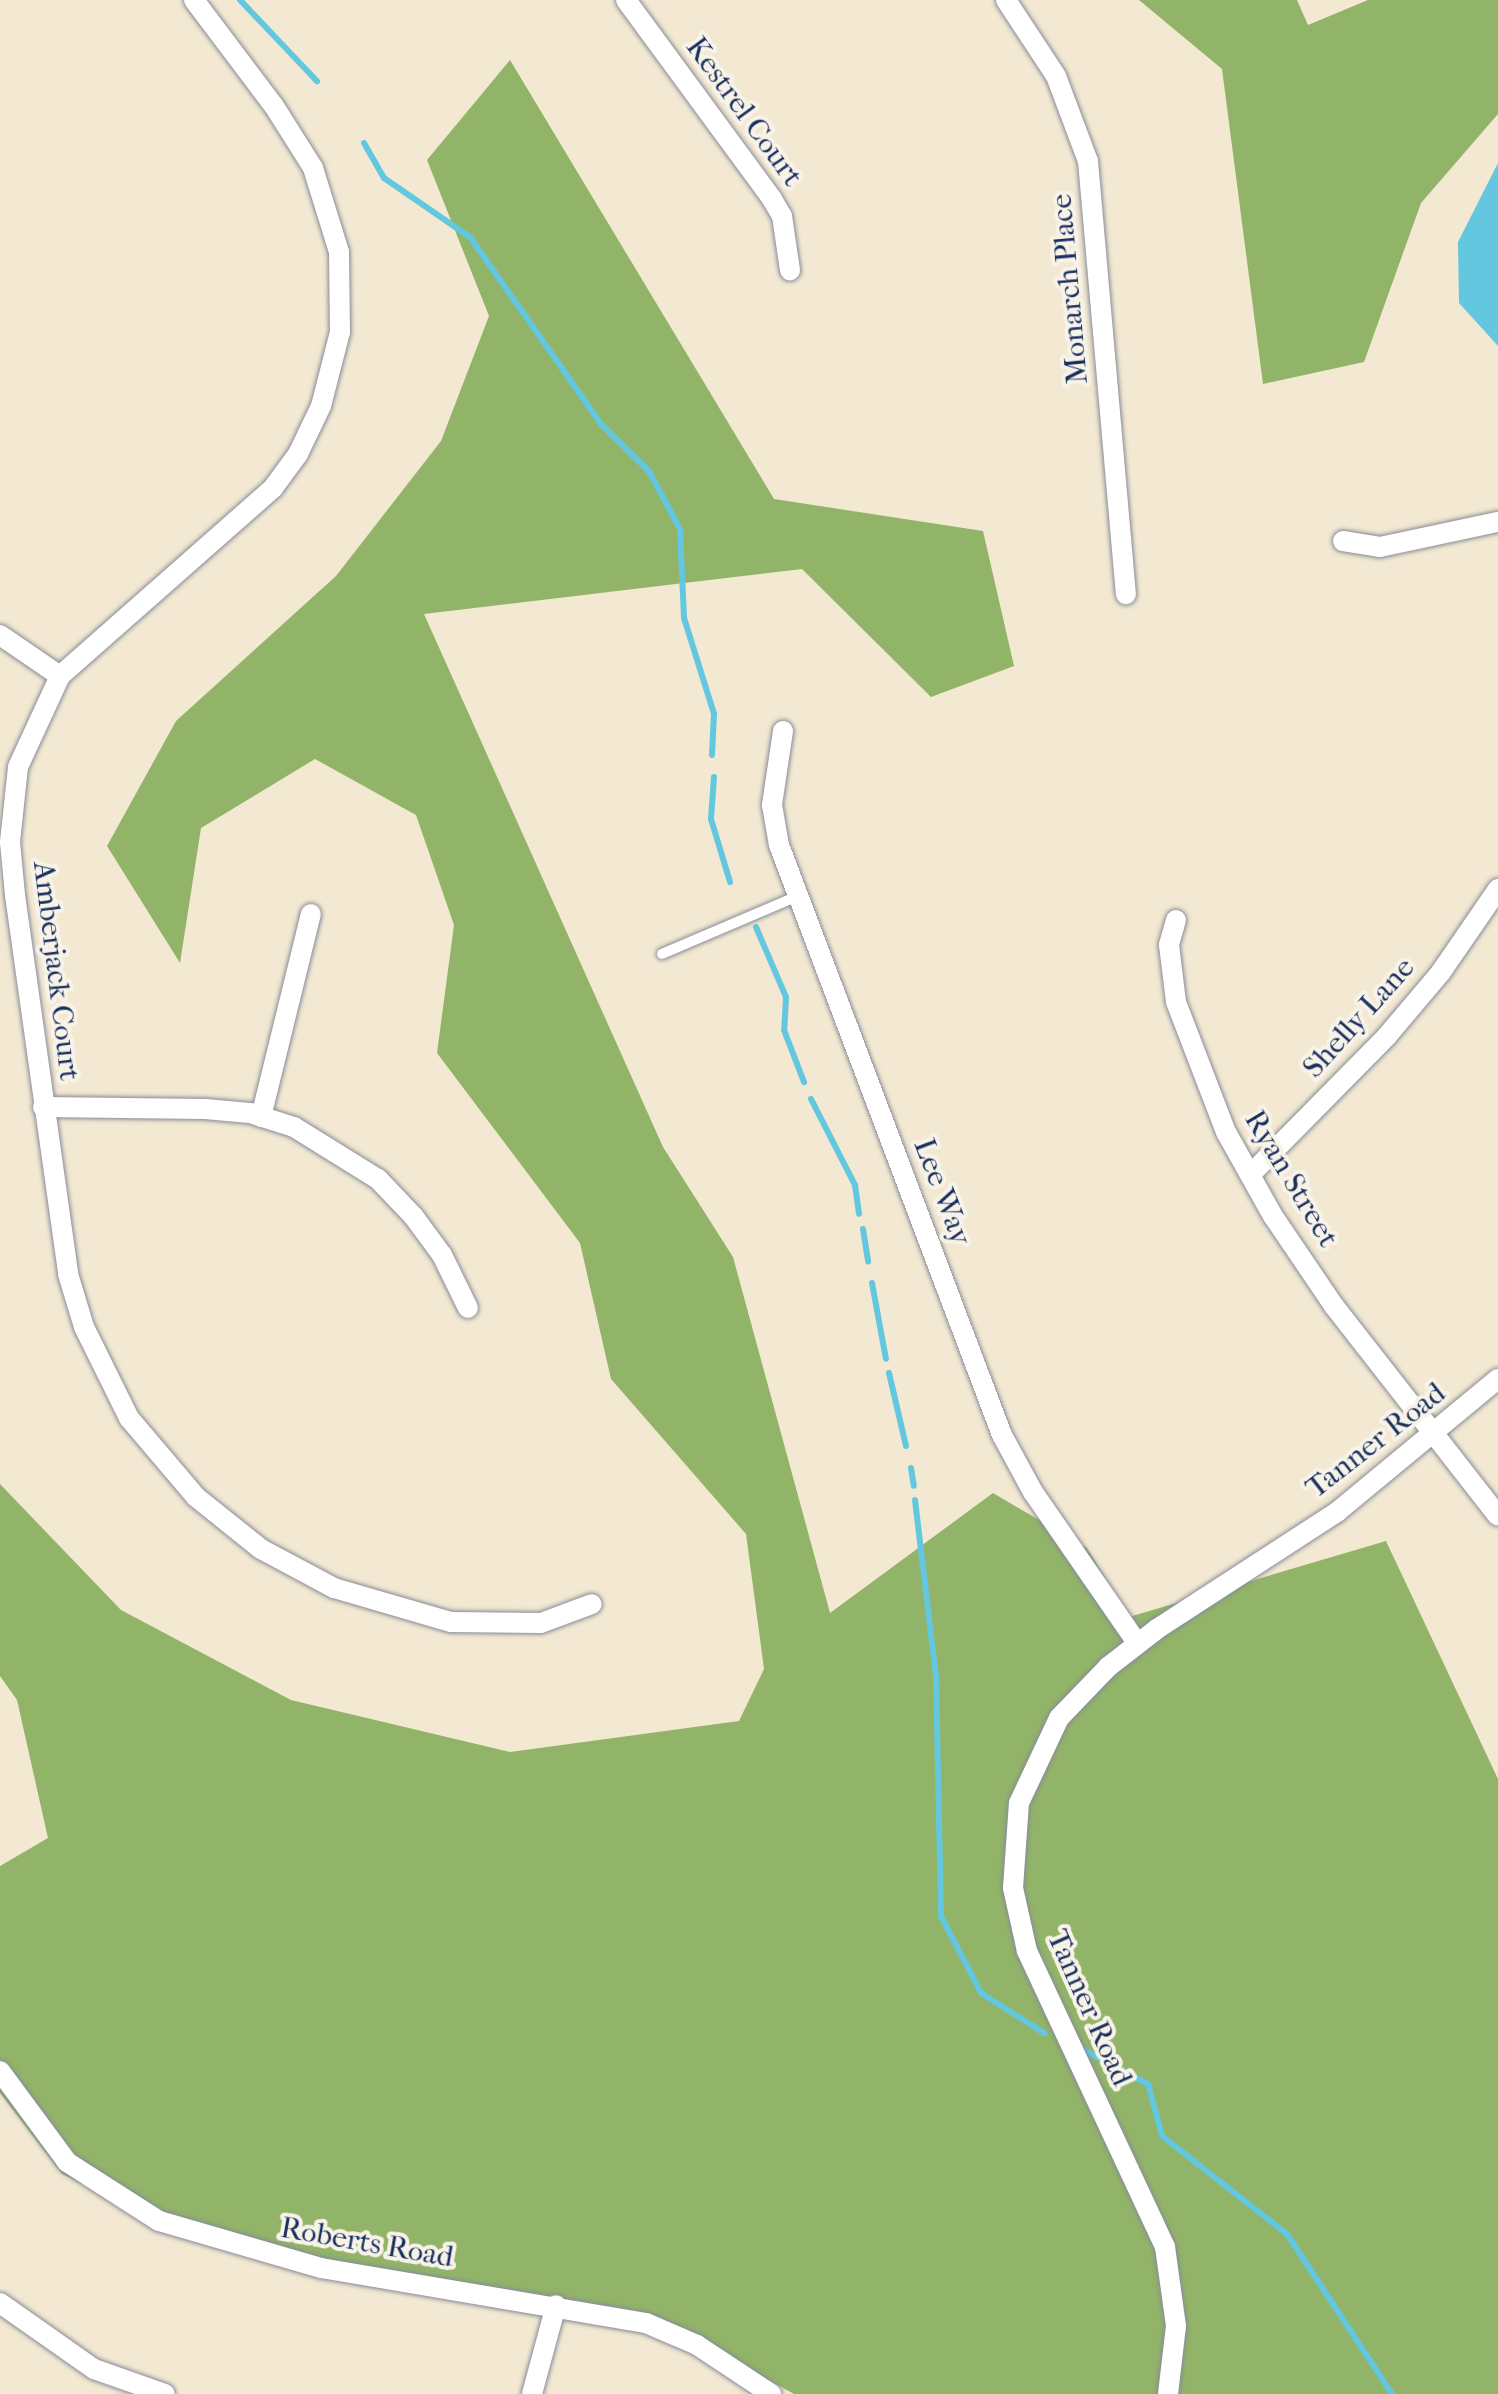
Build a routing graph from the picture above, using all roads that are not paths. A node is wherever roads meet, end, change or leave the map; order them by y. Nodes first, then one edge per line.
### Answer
1 (194, 0) edge
2 (626, 0) edge
3 (1006, 0) edge
4 (790, 270) dead end
5 (1498, 522) edge
6 (1343, 541) dead end
7 (1126, 594) dead end
8 (0, 635) edge
9 (60, 676) junction
10 (783, 731) dead end
11 (1498, 889) edge
12 (798, 896) junction
13 (311, 914) dead end
14 (1176, 920) dead end
15 (662, 954) dead end
16 (43, 1107) junction
17 (261, 1117) junction
18 (1250, 1175) junction
19 (468, 1308) dead end
20 (1498, 1379) edge
21 (1435, 1435) junction
22 (1498, 1516) edge
23 (592, 1604) dead end
24 (1137, 1643) junction
25 (0, 2071) edge
26 (0, 2303) edge
27 (556, 2305) junction
28 (165, 2394) edge
29 (532, 2394) edge
30 (771, 2394) edge
31 (1168, 2394) edge

1 - 9 street, Amberjack Court
2 - 4 street, Kestrel Court
3 - 7 street, Monarch Place
5 - 6 street
8 - 9 street
9 - 16 street, Amberjack Court
10 - 12 street, Lee Way
11 - 18 street, Shelly Lane
12 - 15 lane
12 - 24 street, Lee Way
13 - 17 street
14 - 18 street, Ryan Street
16 - 17 street
16 - 23 street, Amberjack Court
17 - 19 street
18 - 21 street, Ryan Street
20 - 21 street, Tanner Road
21 - 22 street, Ryan Street
21 - 24 street, Tanner Road
24 - 31 street, Tanner Road
25 - 27 street, Roberts Road
26 - 28 street
27 - 29 street
27 - 30 street, Roberts Road

